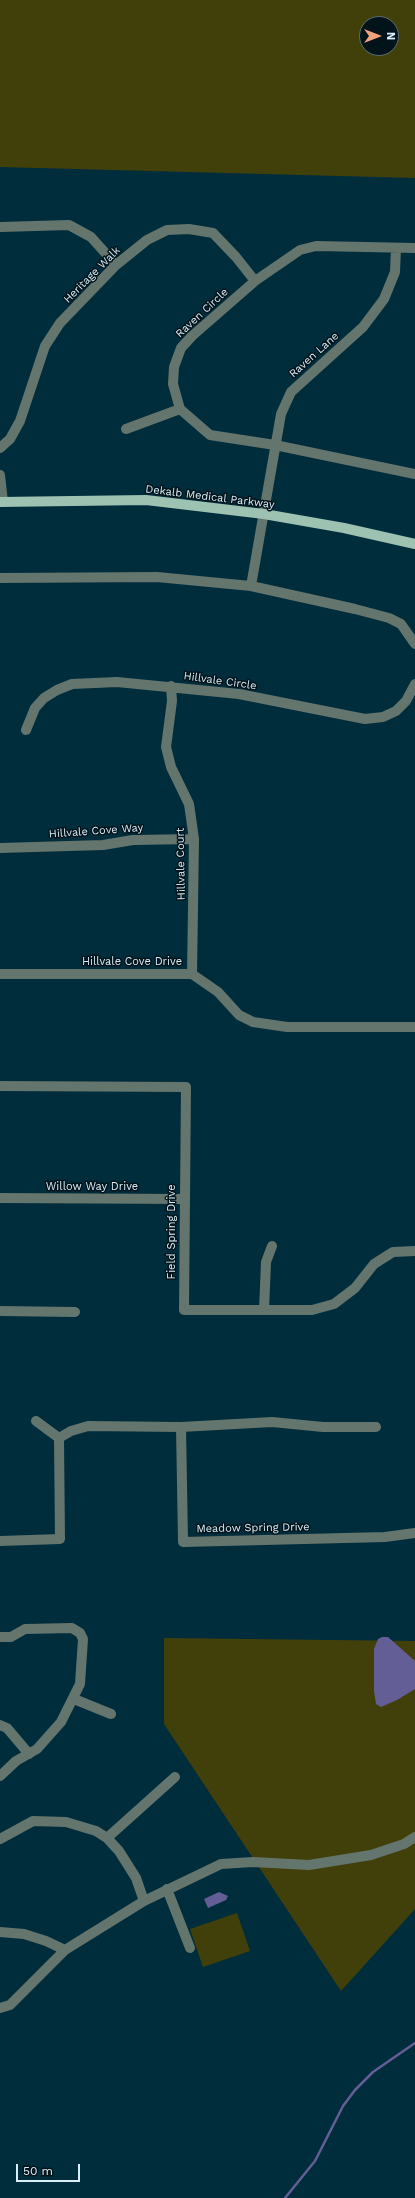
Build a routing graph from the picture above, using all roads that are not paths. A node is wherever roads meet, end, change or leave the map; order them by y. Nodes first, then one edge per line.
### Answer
1 (1, 227) edge
2 (396, 248) junction
3 (415, 248) edge
4 (116, 265) junction
5 (255, 281) junction
6 (180, 408) junction
7 (126, 429) dead end
8 (275, 445) junction
9 (0, 448) edge
10 (415, 474) edge
11 (0, 475) edge
12 (2, 502) edge
13 (264, 514) junction
14 (415, 544) edge
15 (0, 578) edge
16 (251, 586) junction
17 (415, 644) edge
18 (415, 684) edge
19 (171, 686) junction
20 (26, 730) dead end
21 (194, 839) junction
22 (0, 848) edge
23 (0, 974) edge
24 (192, 974) junction
25 (415, 1027) edge
26 (0, 1086) edge
27 (0, 1198) edge
28 (184, 1199) junction
29 (272, 1246) dead end
30 (415, 1251) edge
31 (264, 1310) junction
32 (0, 1311) edge
33 (75, 1312) dead end
34 (36, 1421) dead end
35 (376, 1426) dead end
36 (181, 1427) junction
37 (59, 1438) junction
38 (415, 1533) edge
39 (0, 1541) edge
40 (0, 1637) edge
41 (74, 1699) junction
42 (111, 1714) dead end
43 (0, 1724) edge
44 (29, 1754) junction
45 (0, 1776) edge
46 (175, 1777) dead end
47 (415, 1837) edge
48 (107, 1838) junction
49 (0, 1839) edge
50 (167, 1889) junction
51 (144, 1901) junction
52 (0, 1932) edge
53 (190, 1948) dead end
54 (65, 1950) junction
55 (0, 2008) edge

1 - 4 street
2 - 3 street, Raven Circle
2 - 5 street, Raven Circle
2 - 8 street, Raven Lane
4 - 5 street, Heritage Walk
4 - 9 street, Heritage Walk
5 - 6 street, Raven Circle
6 - 7 street
6 - 8 street
8 - 10 street
8 - 13 street, Raven Lane
11 - 12 street
12 - 13 main road, Dekalb Medical Parkway
13 - 14 main road, Dekalb Medical Parkway
13 - 16 street, Raven Lane
15 - 16 street
16 - 17 street
18 - 19 street, Hillvale Circle
19 - 20 street, Hillvale Circle
19 - 21 street, Hillvale Court
21 - 22 street, Hillvale Cove Way
21 - 24 street, Hillvale Court
23 - 24 street, Hillvale Cove Drive
24 - 25 street, Hillvale Cove Drive
26 - 28 street, Field Spring Drive
27 - 28 street, Willow Way Drive
28 - 31 street, Field Spring Drive
29 - 31 street
30 - 31 street, Field Spring Drive
32 - 33 street
34 - 37 street
35 - 36 street
36 - 37 street
36 - 38 street, Meadow Spring Drive
37 - 39 street
40 - 41 street
41 - 42 street
41 - 44 street
43 - 44 street
44 - 45 street
46 - 48 street
47 - 50 street
48 - 49 street
48 - 51 street
50 - 51 street
50 - 53 street
51 - 54 street
52 - 54 street
54 - 55 street

